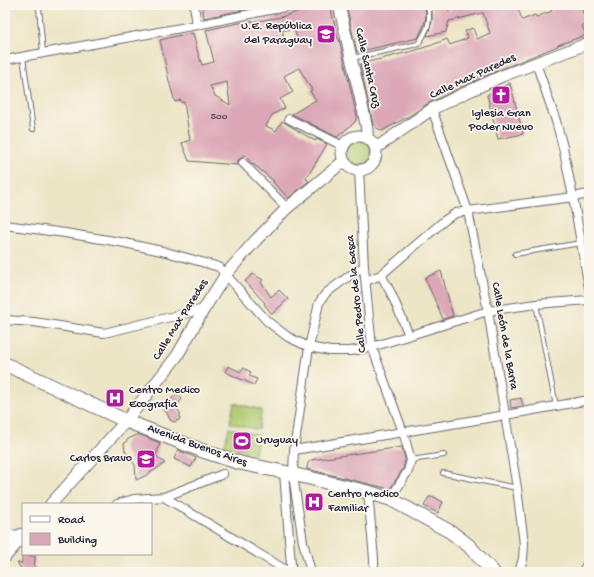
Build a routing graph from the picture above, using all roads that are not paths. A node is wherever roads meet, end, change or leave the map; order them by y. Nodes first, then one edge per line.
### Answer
1 (194, 5) edge
2 (294, 5) edge
3 (339, 5) edge
4 (428, 5) edge
5 (587, 5) edge
6 (39, 8) dead end
7 (589, 10) edge
8 (197, 25) junction
9 (589, 43) edge
10 (43, 53) junction
11 (23, 57) junction
12 (352, 58) junction
13 (5, 60) edge
14 (536, 63) junction
15 (432, 110) junction
16 (289, 119) dead end
17 (33, 129) dead end
18 (367, 137) junction
19 (343, 146) junction
20 (376, 148) junction
21 (344, 161) junction
22 (243, 163) dead end
23 (359, 170) junction
24 (589, 194) edge
25 (573, 197) junction
26 (287, 208) junction
27 (468, 211) junction
28 (5, 225) edge
29 (581, 243) junction
30 (515, 254) dead end
31 (364, 267) junction
32 (226, 274) junction
33 (381, 275) junction
34 (366, 281) junction
35 (589, 288) edge
36 (589, 300) edge
37 (536, 304) junction
38 (204, 309) junction
39 (488, 311) junction
40 (5, 320) edge
41 (409, 335) junction
42 (309, 347) junction
43 (372, 347) junction
44 (5, 364) edge
45 (589, 400) edge
46 (556, 406) junction
47 (506, 415) junction
48 (126, 421) junction
49 (403, 432) junction
50 (294, 450) junction
51 (444, 455) dead end
52 (411, 460) junction
53 (288, 473) junction
54 (443, 473) dead end
55 (223, 474) dead end
56 (517, 488) junction
57 (368, 492) junction
58 (164, 497) junction
59 (390, 499) junction
60 (52, 503) edge
61 (120, 503) edge
62 (22, 535) edge
63 (22, 536) edge
64 (5, 537) edge
65 (5, 557) edge
66 (589, 564) edge
67 (290, 572) edge
68 (311, 572) edge
69 (374, 572) edge
70 (493, 572) edge
71 (519, 572) edge
72 (584, 572) edge

1 - 8 street
2 - 8 street
3 - 12 main road, Calle Santa Cruz
4 - 12 lane
5 - 7 main road
6 - 10 lane
8 - 10 street
9 - 14 main road, Calle Max Paredes
10 - 11 street
11 - 13 street
11 - 17 lane
12 - 18 main road, Calle Santa Cruz
14 - 15 main road, Calle Max Paredes
14 - 25 street
15 - 20 main road, Calle Max Paredes
15 - 27 street, Calle León de la Barra
16 - 19 street
18 - 19 main road
18 - 20 main road
19 - 21 main road
20 - 23 main road
21 - 23 main road
21 - 26 main road, Calle Max Paredes
22 - 26 street
23 - 31 street, Calle Pedro de la Gasca
24 - 25 street
25 - 27 street
25 - 29 street
26 - 32 main road, Calle Max Paredes
27 - 33 street
27 - 39 street, Calle León de la Barra
28 - 32 street
29 - 30 lane
29 - 35 street
31 - 34 street, Calle Pedro de la Gasca
31 - 42 street
32 - 38 main road, Calle Max Paredes
32 - 42 street
33 - 34 street
33 - 41 street
34 - 43 street, Calle Pedro de la Gasca
36 - 37 street
37 - 39 street
37 - 46 lane
38 - 40 street
38 - 48 main road, Calle Max Paredes
39 - 41 street
39 - 47 street, Calle León de la Barra
41 - 43 street
42 - 43 street
42 - 50 street
43 - 49 street, Calle Pedro de la Gasca
44 - 48 main road, Avenida Buenos Aires
45 - 46 street
46 - 47 street
47 - 49 street
47 - 56 street, Calle León de la Barra
48 - 53 main road, Avenida Buenos Aires
48 - 60 main road, Calle Max Paredes
49 - 50 street
49 - 52 street, Calle Pedro de la Gasca
50 - 53 street
51 - 52 lane
52 - 59 street
53 - 57 main road, Avenida Buenos Aires
53 - 67 street
53 - 68 street
54 - 56 lane
55 - 58 street
56 - 71 street, Calle León de la Barra
57 - 59 main road, Avenida Buenos Aires
57 - 69 street
58 - 61 street
58 - 67 street
59 - 70 main road, Avenida Buenos Aires
62 - 64 main road
63 - 65 main road
66 - 72 main road

